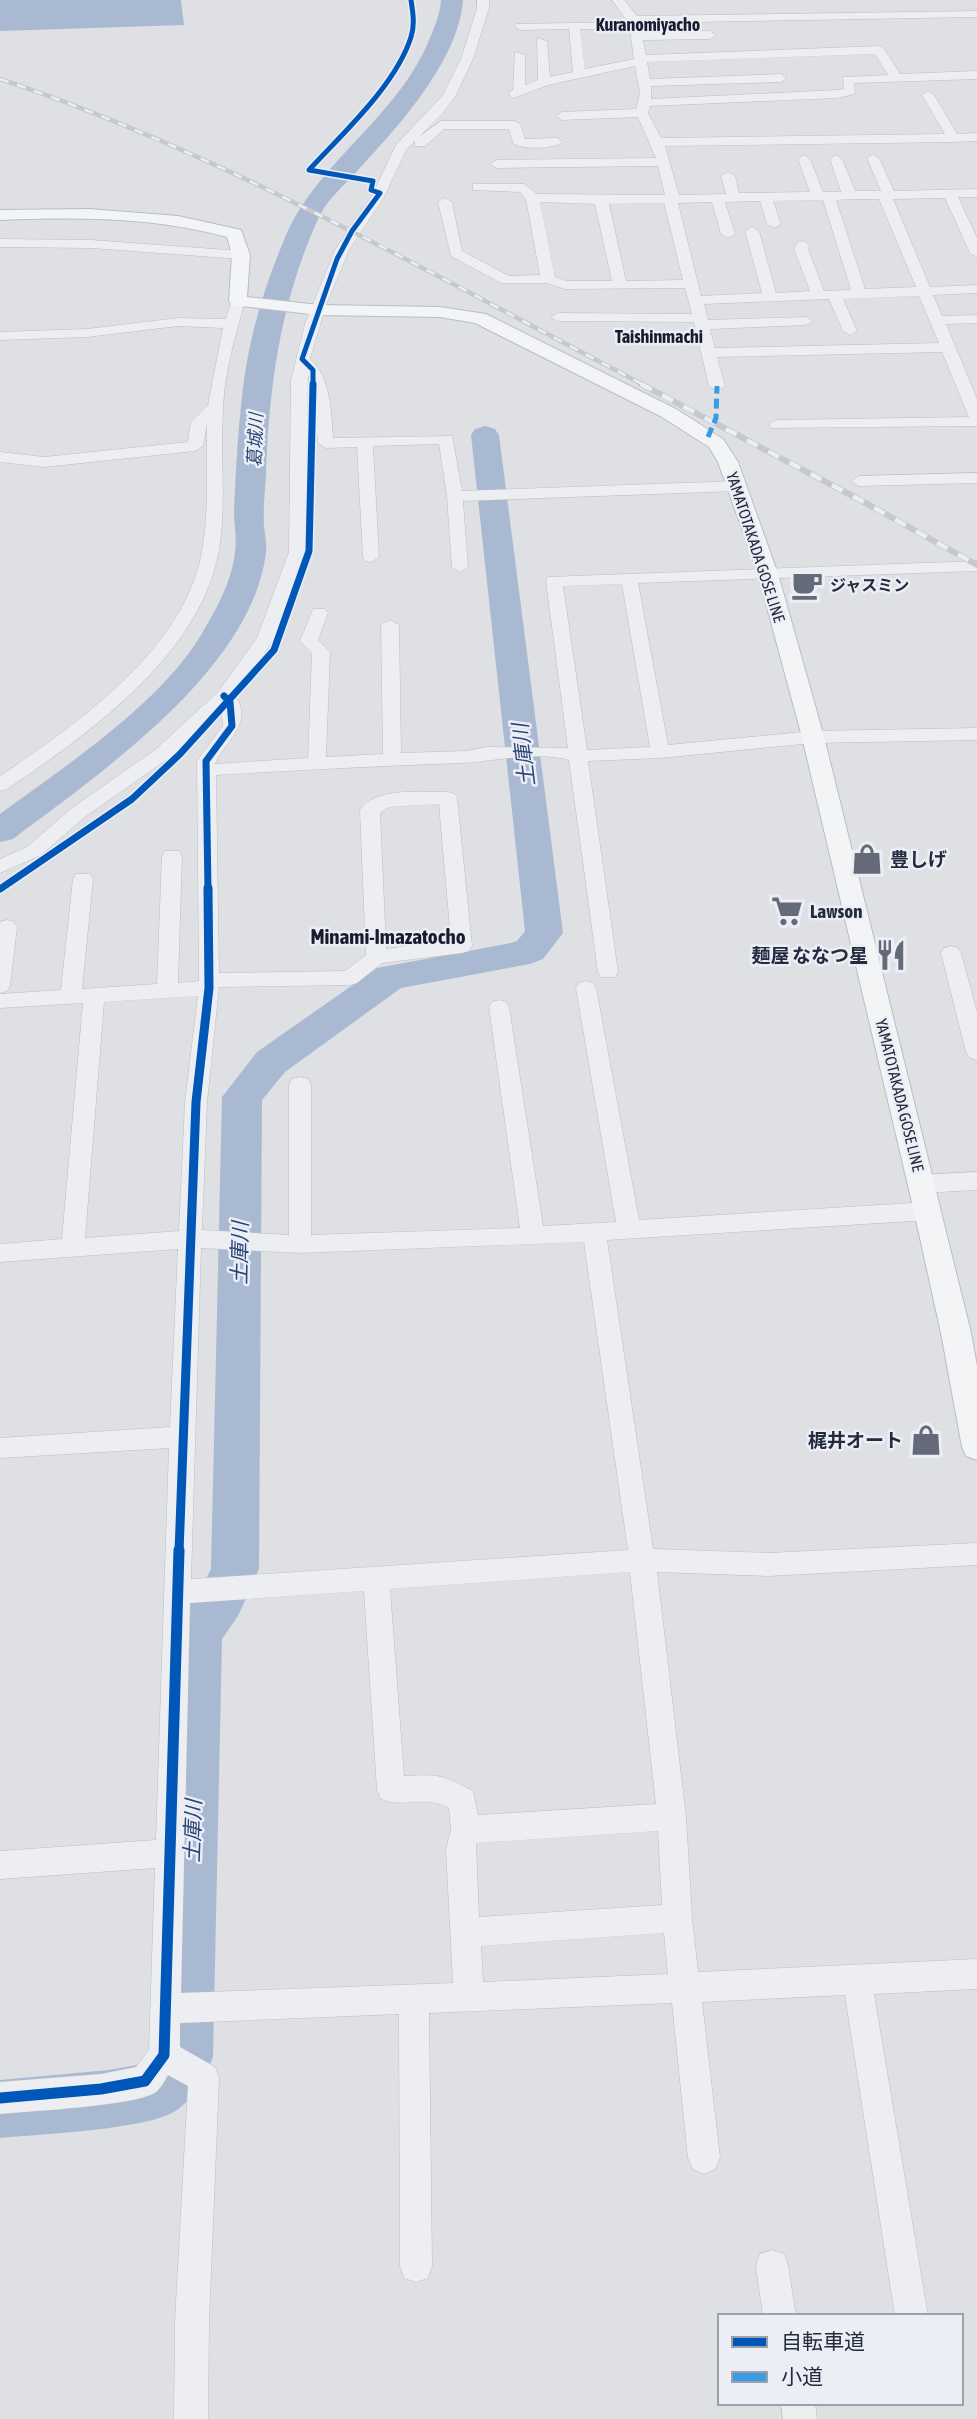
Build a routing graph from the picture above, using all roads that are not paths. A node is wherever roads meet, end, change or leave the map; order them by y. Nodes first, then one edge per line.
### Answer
1 (483, 0) edge
2 (618, 0) edge
3 (795, 0) edge
4 (807, 0) edge
5 (848, 0) edge
6 (906, 0) edge
7 (951, 0) edge
8 (959, 14) junction
9 (977, 14) edge
10 (914, 16) junction
11 (856, 17) junction
12 (810, 18) junction
13 (574, 25) junction
14 (634, 25) junction
15 (725, 34) dead end
16 (541, 41) dead end
17 (519, 55) dead end
18 (640, 60) junction
19 (579, 74) junction
20 (977, 75) edge
21 (781, 78) dead end
22 (895, 78) junction
23 (544, 82) junction
24 (645, 83) junction
25 (838, 94) junction
26 (864, 94) dead end
27 (928, 95) dead end
28 (642, 108) junction
29 (562, 116) dead end
30 (977, 137) edge
31 (953, 138) junction
32 (557, 142) dead end
33 (657, 142) junction
34 (401, 148) junction
35 (873, 158) dead end
36 (804, 159) dead end
37 (836, 159) dead end
38 (497, 164) dead end
39 (665, 168) junction
40 (577, 174) dead end
41 (728, 176) dead end
42 (478, 187) dead end
43 (950, 194) junction
44 (977, 194) edge
45 (885, 196) junction
46 (765, 197) junction
47 (824, 197) junction
48 (850, 197) junction
49 (533, 198) junction
50 (717, 198) junction
51 (734, 198) junction
52 (670, 199) junction
53 (601, 200) junction
54 (445, 202) dead end
55 (0, 215) edge
56 (774, 224) dead end
57 (752, 231) dead end
58 (728, 234) dead end
59 (0, 243) edge
60 (803, 245) dead end
61 (977, 253) edge
62 (241, 255) junction
63 (548, 279) junction
64 (692, 284) junction
65 (620, 285) junction
66 (977, 289) edge
67 (925, 291) junction
68 (859, 294) junction
69 (827, 295) junction
70 (770, 297) junction
71 (696, 300) junction
72 (245, 301) junction
73 (313, 309) junction
74 (558, 317) dead end
75 (977, 319) edge
76 (937, 320) junction
77 (806, 321) dead end
78 (701, 322) junction
79 (231, 324) junction
80 (850, 331) dead end
81 (0, 336) edge
82 (948, 346) junction
83 (709, 353) junction
84 (302, 359) junction
85 (717, 386) dead end
86 (215, 407) junction
87 (977, 419) edge
88 (777, 425) dead end
89 (365, 442) junction
90 (0, 457) edge
91 (977, 478) edge
92 (859, 481) dead end
93 (738, 486) junction
94 (455, 495) junction
95 (371, 557) dead end
96 (977, 566) edge
97 (460, 567) dead end
98 (768, 574) junction
99 (628, 578) junction
100 (319, 613) dead end
101 (390, 625) dead end
102 (225, 696) junction
103 (977, 734) edge
104 (813, 737) junction
105 (660, 752) junction
106 (577, 755) junction
107 (392, 760) junction
108 (317, 763) junction
109 (208, 771) junction
110 (0, 785) edge
111 (172, 856) dead end
112 (0, 867) edge
113 (83, 878) dead end
114 (7, 926) dead end
115 (951, 953) dead end
116 (376, 957) junction
117 (608, 972) dead end
118 (209, 984) junction
119 (0, 986) edge
120 (586, 988) dead end
121 (167, 990) junction
122 (94, 995) junction
123 (71, 997) junction
124 (0, 1001) edge
125 (499, 1007) dead end
126 (977, 1052) edge
127 (300, 1085) dead end
128 (977, 1181) edge
129 (921, 1184) junction
130 (928, 1211) junction
131 (629, 1230) junction
132 (594, 1233) junction
133 (533, 1236) junction
134 (193, 1239) junction
135 (300, 1244) junction
136 (73, 1248) junction
137 (0, 1253) edge
138 (967, 1333) edge
139 (182, 1437) junction
140 (977, 1447) edge
141 (0, 1448) edge
142 (977, 1554) edge
143 (642, 1560) junction
144 (376, 1577) junction
145 (178, 1592) junction
146 (672, 1818) junction
147 (465, 1830) junction
148 (170, 1853) junction
149 (0, 1865) edge
150 (677, 1918) junction
151 (466, 1932) junction
152 (977, 1974) edge
153 (857, 1979) junction
154 (686, 1987) junction
155 (414, 1998) junction
156 (469, 1998) junction
157 (166, 2009) junction
158 (176, 2061) junction
159 (0, 2098) edge
160 (704, 2158) dead end
161 (416, 2266) dead end
162 (772, 2266) dead end
163 (780, 2314) edge
164 (912, 2314) edge
165 (191, 2419) edge

1 - 34 street
2 - 14 street
3 - 12 street
4 - 12 street
5 - 11 street
6 - 10 street
7 - 8 street
8 - 9 street
8 - 10 street
10 - 11 street
11 - 12 street
12 - 14 street
13 - 14 street
13 - 14 street
13 - 19 street
14 - 15 street
14 - 18 street
16 - 23 street
17 - 23 street
18 - 19 street
18 - 22 street
18 - 24 street
19 - 23 street
20 - 22 street
21 - 24 street
22 - 25 street
24 - 28 street
25 - 26 street
25 - 28 street
27 - 31 street
28 - 29 street
28 - 33 street
30 - 31 street
31 - 33 street
32 - 34 street
33 - 39 street
34 - 73 street
35 - 45 street
36 - 47 street
37 - 48 street
38 - 39 street
39 - 40 street
39 - 52 street
41 - 51 street
42 - 49 street
43 - 44 street
43 - 45 street
43 - 61 street
45 - 48 street
45 - 67 street
46 - 47 street
46 - 51 street
46 - 56 street
47 - 48 street
47 - 68 street
49 - 53 street
49 - 63 street
50 - 51 street
50 - 52 street
50 - 58 street
52 - 53 street
52 - 64 street
53 - 65 street
54 - 63 street
55 - 62 main road
57 - 70 street
59 - 62 street
60 - 69 street
62 - 72 main road
63 - 65 street
64 - 65 street
64 - 71 street
66 - 67 street
67 - 68 street
67 - 76 street
68 - 69 street
69 - 70 street
69 - 80 street
70 - 71 street
71 - 78 street
72 - 73 main road, YAMATOTAKADA GOSE LINE
72 - 79 street
73 - 84 street
73 - 93 main road, YAMATOTAKADA GOSE LINE
74 - 78 street
75 - 76 street
76 - 82 street
77 - 78 street
78 - 83 street
79 - 81 street
79 - 86 street
82 - 83 street
82 - 87 street
83 - 85 street
84 - 89 street
84 - 102 street
86 - 90 street
86 - 110 street
87 - 88 street
89 - 94 street
89 - 95 street
91 - 92 street
93 - 94 street
93 - 98 main road, YAMATOTAKADA GOSE LINE
94 - 97 street
96 - 98 street
98 - 99 street
98 - 104 main road, YAMATOTAKADA GOSE LINE
99 - 105 street
99 - 106 street
100 - 108 street
101 - 107 street
102 - 109 street
102 - 112 street
103 - 104 street
104 - 105 street
104 - 129 main road, YAMATOTAKADA GOSE LINE
105 - 106 street
106 - 107 street
106 - 117 street
107 - 108 street
108 - 109 street
109 - 118 street
111 - 121 street
113 - 123 street
114 - 119 street
115 - 126 street
116 - 116 street
116 - 118 street
118 - 121 street
118 - 134 street
120 - 131 street
121 - 122 street
122 - 123 street
122 - 136 street
123 - 124 street
125 - 133 street
127 - 135 street
128 - 129 street
129 - 130 main road, YAMATOTAKADA GOSE LINE
130 - 131 street
130 - 138 main road, YAMATOTAKADA GOSE LINE
131 - 132 street
132 - 133 street
132 - 143 street
133 - 135 street
134 - 135 street
134 - 136 street
134 - 139 street
136 - 137 street
138 - 140 main road, YAMATOTAKADA GOSE LINE
139 - 141 street
139 - 145 street
142 - 143 street
143 - 144 street
143 - 146 street
144 - 145 street
144 - 147 street
145 - 148 street
146 - 147 street
146 - 150 street
147 - 151 street
148 - 149 street
148 - 157 street
150 - 151 street
150 - 154 street
151 - 156 street
152 - 153 street
153 - 154 street
153 - 164 street
154 - 156 street
154 - 160 street
155 - 156 street
155 - 157 street
155 - 161 street
157 - 158 street
158 - 159 street
158 - 165 street
162 - 163 street

